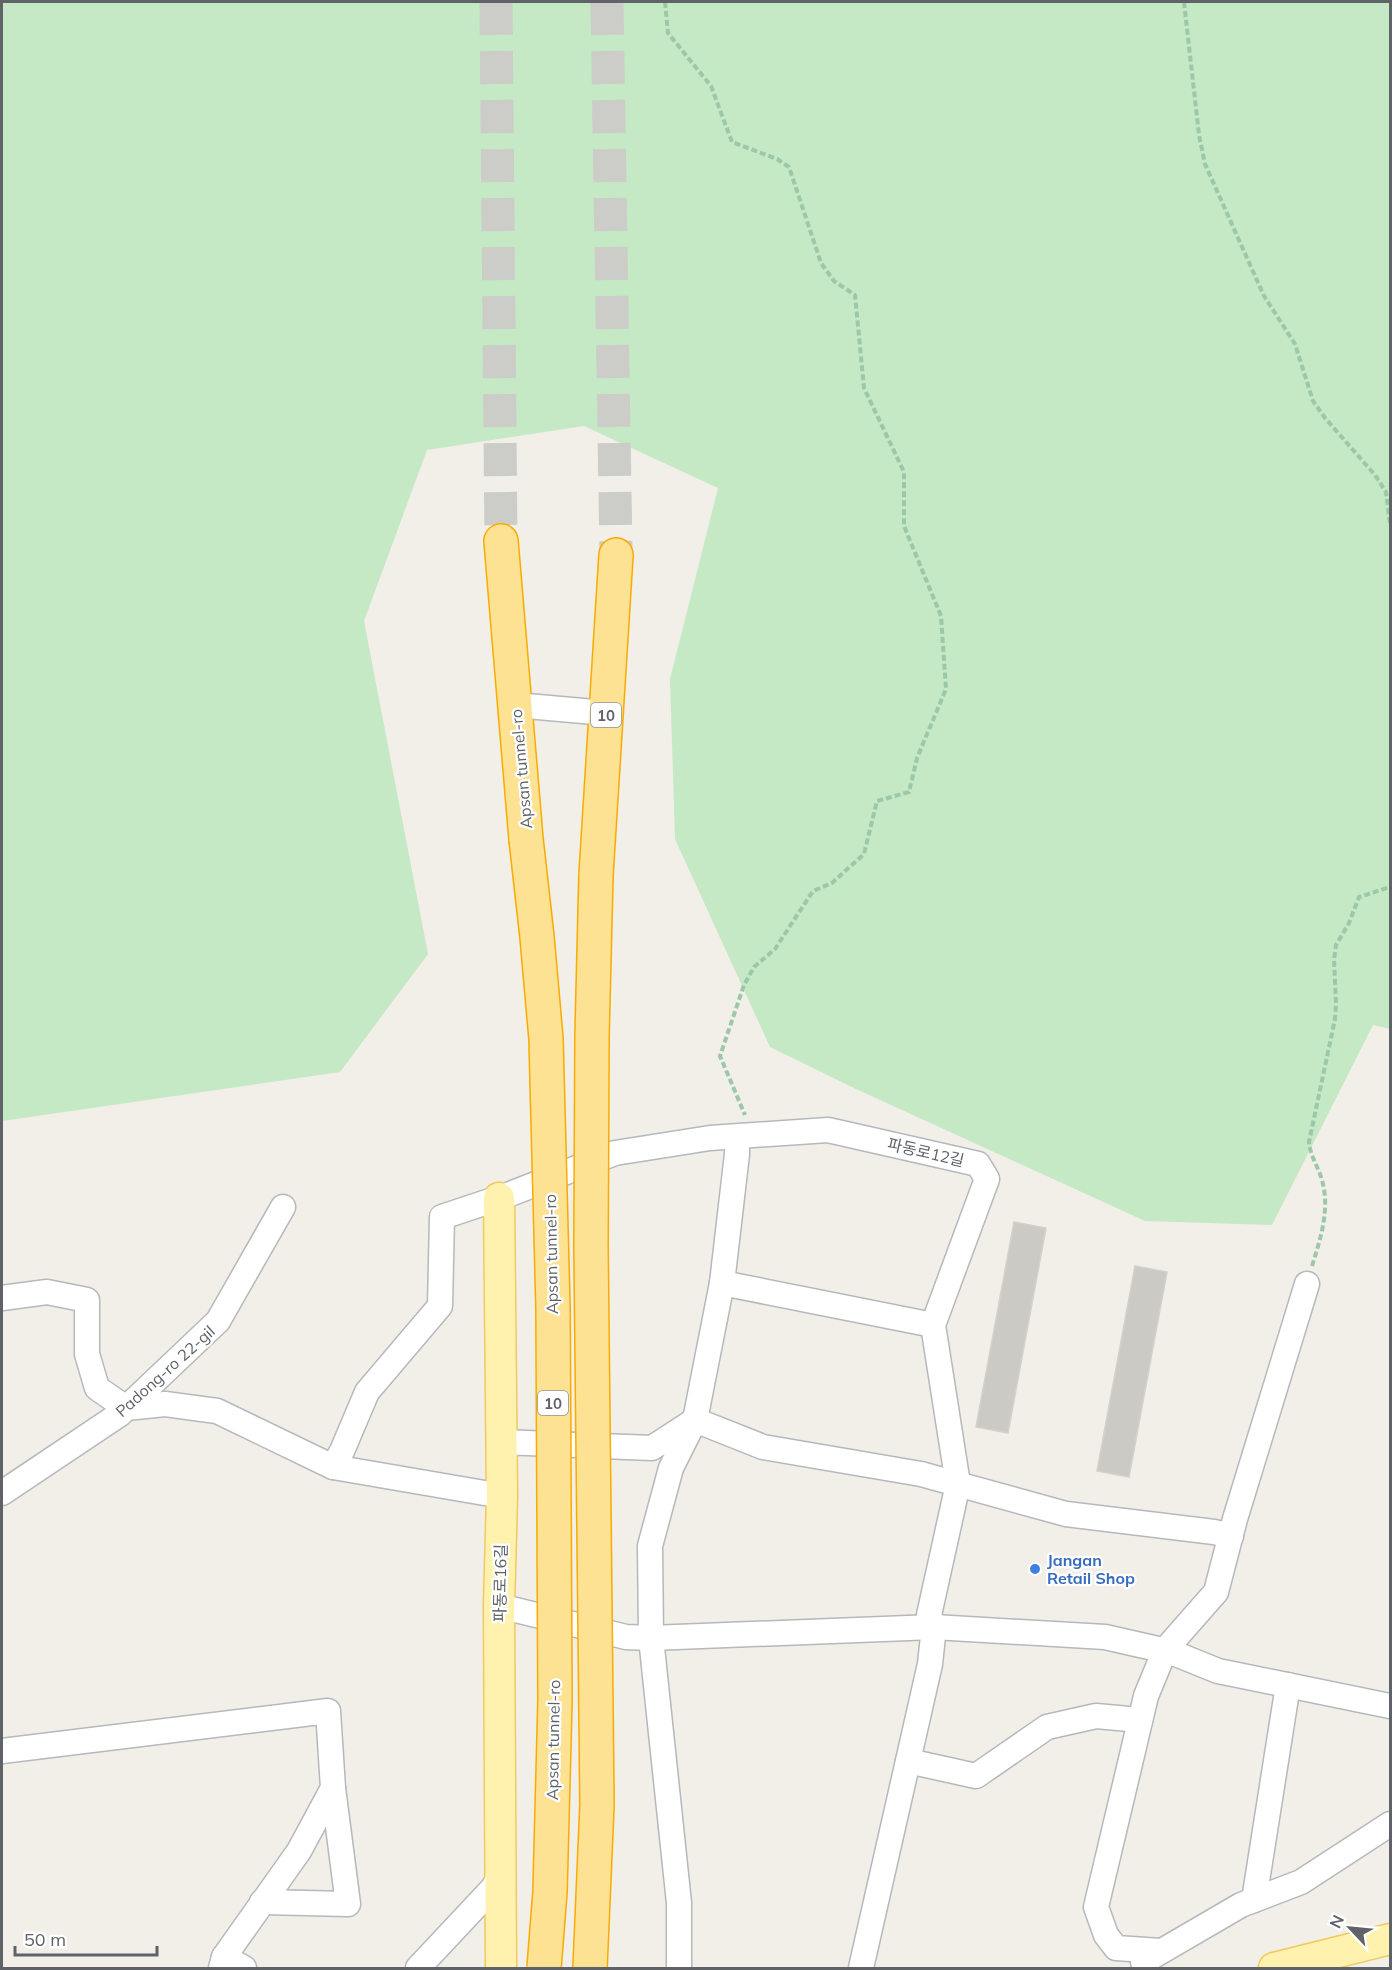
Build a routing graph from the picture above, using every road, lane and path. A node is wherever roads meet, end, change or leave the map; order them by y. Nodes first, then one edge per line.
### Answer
1 (665, 2) edge
2 (1184, 2) edge
3 (1390, 524) edge
4 (501, 541) tunnel mouth
5 (615, 555) tunnel mouth
6 (515, 705) junction
7 (606, 713) junction
8 (1390, 887) edge
9 (743, 1136) junction
10 (499, 1198) junction
11 (284, 1207) dead end
12 (722, 1283) junction
13 (1307, 1284) joint
14 (2, 1298) edge
15 (933, 1325) junction
16 (126, 1408) junction
17 (695, 1420) junction
18 (333, 1467) junction
19 (958, 1484) junction
20 (2, 1493) edge
21 (502, 1496) junction
22 (1231, 1536) junction
23 (499, 1606) junction
24 (934, 1627) junction
25 (651, 1638) junction
26 (1165, 1650) junction
27 (1288, 1685) junction
28 (1390, 1706) edge
29 (1140, 1720) junction
30 (2, 1751) edge
31 (908, 1761) junction
32 (333, 1788) junction
33 (1390, 1824) edge
34 (501, 1874) junction
35 (1254, 1900) junction
36 (262, 1902) junction
37 (1390, 1939) edge
38 (1161, 1952) junction
39 (230, 1965) edge
40 (418, 1968) edge
41 (501, 1968) edge
42 (544, 1968) edge
43 (590, 1968) edge
44 (679, 1968) edge
45 (861, 1968) edge
46 (1144, 1968) edge
47 (1274, 1968) edge

1 - 9 path
2 - 3 path
4 - 6 highway, Apsan tunnel-ro / 10
5 - 7 highway, 10
6 - 7 street
6 - 42 highway, Apsan tunnel-ro / 10, bridge
7 - 43 highway, 10, bridge
8 - 13 path
9 - 10 street, 파동로12길
9 - 12 street
9 - 15 street, 파동로12길
10 - 18 street, 파동로12길
10 - 21 main road
11 - 16 street, Padong-ro 22-gil
12 - 15 street
12 - 17 street
13 - 22 street
14 - 16 street
15 - 19 street, 파동로12길
16 - 18 street
16 - 20 street, Padong-ro 22-gil
17 - 19 street
17 - 21 street
17 - 25 street
18 - 21 street
19 - 22 street
19 - 24 street, 파동로12길
21 - 23 street
22 - 26 street
23 - 25 street
23 - 34 main road, 파동로16길
24 - 25 street
24 - 26 street
24 - 31 street, 파동로12길
25 - 44 street
26 - 27 street
26 - 29 street
27 - 28 street
27 - 35 street
29 - 31 street
29 - 38 street
30 - 32 street
31 - 45 street, 파동로12길
32 - 36 street
32 - 36 street
33 - 35 street
34 - 40 street
34 - 41 main road, 파동로16길
35 - 38 street
36 - 39 street
37 - 47 main road
38 - 46 street

